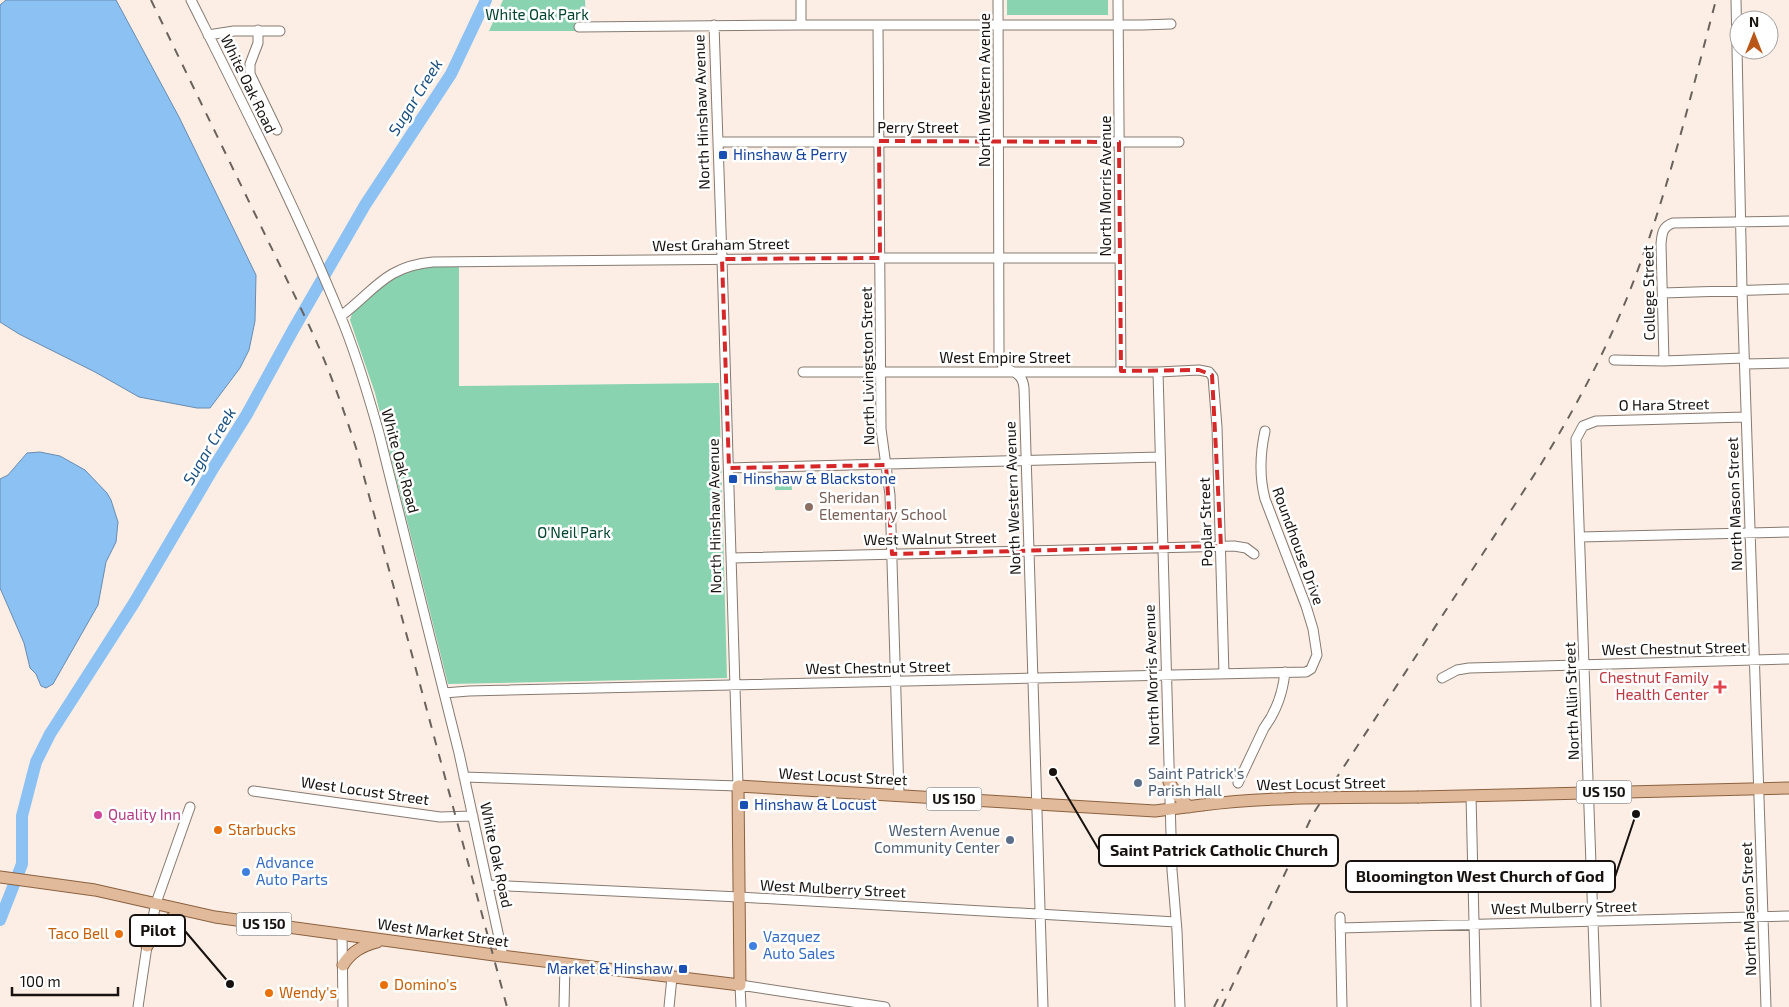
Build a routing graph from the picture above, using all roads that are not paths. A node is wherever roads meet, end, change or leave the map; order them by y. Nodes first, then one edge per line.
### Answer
1 (191, 0) edge
2 (801, 0) edge
3 (998, 0) edge
4 (1118, 0) edge
5 (1736, 0) edge
6 (1171, 24) dead end
7 (714, 25) junction
8 (801, 25) junction
9 (878, 25) junction
10 (998, 25) junction
11 (1118, 26) junction
12 (579, 27) dead end
13 (258, 30) junction
14 (280, 30) dead end
15 (208, 35) junction
16 (277, 130) dead end
17 (879, 141) junction
18 (999, 141) junction
19 (718, 142) junction
20 (1119, 142) junction
21 (1179, 142) dead end
22 (1789, 221) edge
23 (1740, 222) junction
24 (999, 257) junction
25 (880, 258) junction
26 (1120, 258) junction
27 (722, 259) junction
28 (1742, 290) junction
29 (1789, 290) edge
30 (1662, 293) junction
31 (341, 316) junction
32 (1614, 360) dead end
33 (1664, 361) junction
34 (1744, 361) junction
35 (1789, 362) edge
36 (1012, 371) junction
37 (1120, 371) junction
38 (1208, 371) joint
39 (803, 372) dead end
40 (881, 372) junction
41 (1158, 372) junction
42 (1746, 417) junction
43 (1584, 426) joint
44 (1265, 431) dead end
45 (1160, 457) junction
46 (1026, 461) junction
47 (886, 465) junction
48 (729, 468) junction
49 (1789, 532) edge
50 (1750, 533) junction
51 (1580, 537) junction
52 (1221, 546) junction
53 (1162, 547) junction
54 (1028, 550) junction
55 (892, 554) junction
56 (1254, 554) dead end
57 (731, 558) junction
58 (1754, 660) junction
59 (1789, 660) edge
60 (1584, 665) junction
61 (1311, 669) joint
62 (1285, 672) junction
63 (1224, 674) junction
64 (1166, 675) junction
65 (1032, 678) junction
66 (1442, 678) dead end
67 (896, 681) junction
68 (734, 685) junction
69 (444, 693) junction
70 (464, 778) junction
71 (1169, 782) junction
72 (1238, 782) dead end
73 (738, 786) junction
74 (1758, 788) junction
75 (1789, 788) edge
76 (253, 791) dead end
77 (1588, 793) junction
78 (899, 795) junction
79 (1470, 796) junction
80 (1036, 804) junction
81 (190, 807) dead end
82 (1189, 807) junction
83 (1170, 809) junction
84 (473, 816) junction
85 (0, 877) edge
86 (488, 885) junction
87 (739, 897) junction
88 (156, 903) junction
89 (183, 910) junction
90 (1039, 914) junction
91 (1763, 916) junction
92 (1789, 916) edge
93 (1340, 917) dead end
94 (1593, 921) junction
95 (1176, 922) junction
96 (1474, 924) junction
97 (1340, 928) junction
98 (342, 935) junction
99 (382, 940) junction
100 (147, 946) junction
101 (503, 956) junction
102 (565, 964) junction
103 (342, 965) junction
104 (672, 977) junction
105 (740, 984) junction
106 (138, 1007) edge
107 (343, 1007) edge
108 (564, 1007) edge
109 (669, 1007) edge
110 (741, 1007) edge
111 (884, 1007) edge
112 (1043, 1007) edge
113 (1180, 1007) edge
114 (1342, 1007) edge
115 (1476, 1007) edge
116 (1596, 1007) edge
117 (1766, 1007) edge

1 - 15 street, White Oak Road
2 - 8 street
3 - 10 street, North Western Avenue
4 - 11 street, North Morris Avenue
5 - 23 street, North Mason Street
6 - 11 street
7 - 8 street
7 - 12 street
7 - 19 street, North Hinshaw Avenue
8 - 9 street
9 - 10 street
9 - 17 street, North Livingston Street
10 - 11 street
10 - 18 street, North Western Avenue
11 - 20 street, North Morris Avenue
13 - 14 street
13 - 15 street
13 - 16 street
15 - 31 street, White Oak Road
17 - 18 street, Perry Street
17 - 19 street, Perry Street
17 - 25 street, North Livingston Street
18 - 20 street, Perry Street
18 - 24 street, North Western Avenue
19 - 27 street, North Hinshaw Avenue
20 - 21 street, Perry Street
20 - 26 street, North Morris Avenue
22 - 23 street
23 - 28 street, North Mason Street
23 - 30 street, College Street
24 - 25 street, West Graham Street
24 - 26 street, West Graham Street
24 - 36 street, North Western Avenue
25 - 27 street, West Graham Street
25 - 40 street, North Livingston Street
26 - 37 street, North Morris Avenue
27 - 31 street, West Graham Street
27 - 48 street, North Hinshaw Avenue
28 - 29 street
28 - 30 street
28 - 34 street, North Mason Street
30 - 33 street, College Street
31 - 69 street, White Oak Road
32 - 33 street
33 - 34 street
34 - 35 street
34 - 42 street, North Mason Street
36 - 37 street, West Empire Street
36 - 40 street, West Empire Street
36 - 46 street, North Western Avenue
37 - 41 street, West Empire Street
38 - 41 street, West Empire Street
38 - 52 street, Poplar Street
39 - 40 street, West Empire Street
40 - 47 street, North Livingston Street
41 - 45 street, North Morris Avenue
42 - 43 street, O Hara Street
42 - 50 street, North Mason Street
43 - 51 street, North Allin Street
44 - 61 street, Roundhouse Drive
45 - 46 street
45 - 53 street, North Morris Avenue
46 - 47 street
46 - 54 street, North Western Avenue
47 - 48 street
47 - 55 street, North Livingston Street
48 - 57 street, North Hinshaw Avenue
49 - 50 street
50 - 51 street
50 - 58 street, North Mason Street
51 - 60 street, North Allin Street
52 - 53 street, West Walnut Street
52 - 56 street, West Walnut Street
52 - 63 street, Poplar Street
53 - 54 street, West Walnut Street
53 - 64 street, North Morris Avenue
54 - 55 street, West Walnut Street
54 - 65 street, North Western Avenue
55 - 57 street, West Walnut Street
55 - 67 street, North Livingston Street
57 - 68 street, North Hinshaw Avenue
58 - 59 street, West Chestnut Street
58 - 60 street, West Chestnut Street
58 - 74 street, North Mason Street
60 - 66 street, West Chestnut Street
60 - 77 street, North Allin Street
61 - 62 street, West Chestnut Street
62 - 63 street, West Chestnut Street
62 - 72 street
63 - 64 street, West Chestnut Street
64 - 65 street, West Chestnut Street
64 - 71 street, North Morris Avenue
65 - 67 street, West Chestnut Street
65 - 80 street, North Western Avenue
67 - 68 street, West Chestnut Street
67 - 78 street, North Livingston Street
68 - 69 street, West Chestnut Street
68 - 73 street, North Hinshaw Avenue
69 - 70 street, White Oak Road
70 - 73 street, West Locust Street
70 - 84 street, White Oak Road
71 - 82 main road
71 - 83 street, North Morris Avenue
73 - 78 main road, West Locust Street / US 150
73 - 87 main road, North Hinshaw Avenue
74 - 75 main road, West Locust Street / US 150
74 - 77 main road, West Locust Street / US 150
74 - 91 street, North Mason Street
76 - 84 street, West Locust Street
77 - 79 main road, West Locust Street / US 150
77 - 94 street, North Allin Street
78 - 80 main road, West Locust Street / US 150
79 - 82 main road, West Locust Street / US 150, bridge
79 - 96 street
80 - 83 main road, West Locust Street / US 150
80 - 90 street, North Western Avenue
81 - 88 street
82 - 83 main road, West Locust Street / US 150
83 - 95 street, North Morris Avenue
84 - 86 street, White Oak Road
85 - 88 main road, West Market Street / US 150
86 - 87 street, West Mulberry Street
86 - 101 street, White Oak Road
87 - 90 street, West Mulberry Street
87 - 105 main road, North Hinshaw Avenue
88 - 89 main road, West Market Street / US 150
88 - 100 street
89 - 98 main road, West Market Street / US 150
89 - 100 main road
90 - 95 street, West Mulberry Street
90 - 112 street, North Western Avenue
91 - 92 street, West Mulberry Street
91 - 94 street, West Mulberry Street
91 - 117 street, North Mason Street
93 - 97 street
94 - 96 street, West Mulberry Street
94 - 116 street, North Allin Street
95 - 113 street, North Morris Avenue
96 - 97 street, West Mulberry Street
96 - 115 street
97 - 114 street
98 - 99 main road, West Market Street / US 150
98 - 103 street
99 - 101 main road, West Market Street / US 150
99 - 103 main road
100 - 106 street
101 - 102 main road, West Market Street / US 150
102 - 104 main road, West Market Street / US 150
102 - 108 street
103 - 107 street
104 - 105 main road, West Market Street / US 150
104 - 109 street
105 - 110 street, North Hinshaw Avenue
105 - 111 street, West Market Street

